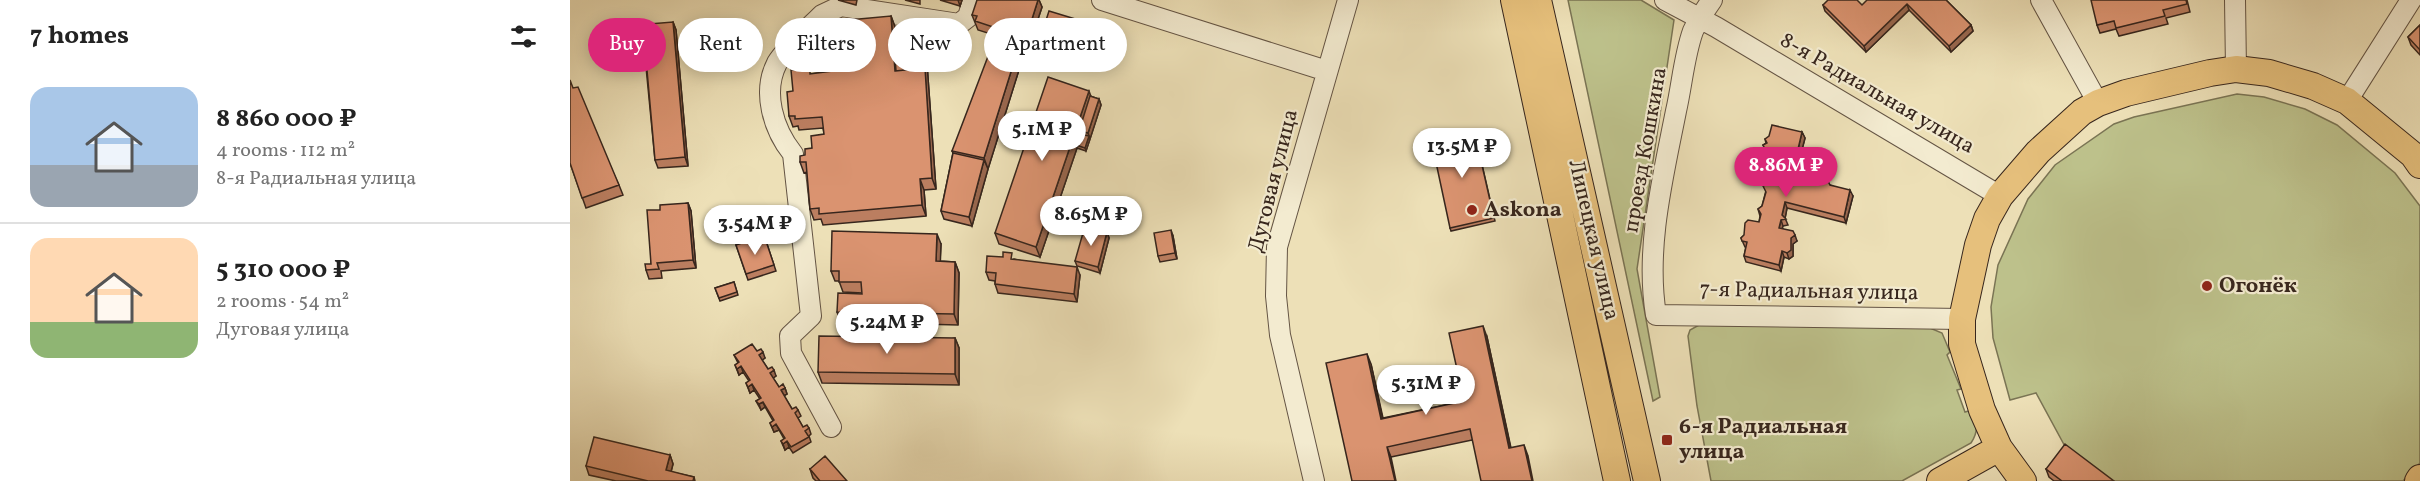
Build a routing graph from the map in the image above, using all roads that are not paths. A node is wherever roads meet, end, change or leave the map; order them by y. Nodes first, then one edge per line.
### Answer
1 (973, 0) edge
2 (1102, 0) edge
3 (1348, 0) edge
4 (1514, 0) edge
5 (1539, 0) edge
6 (1665, 0) edge
7 (1712, 0) edge
8 (2041, 0) edge
9 (2235, 0) edge
10 (2410, 0) edge
11 (1699, 19) junction
12 (2236, 69) junction
13 (1327, 71) junction
14 (2347, 100) junction
15 (2098, 103) junction
16 (2420, 165) edge
17 (2000, 195) junction
18 (1656, 315) joint
19 (1962, 319) junction
20 (831, 427) dead end
21 (1999, 448) junction
22 (1314, 481) edge
23 (1617, 481) edge
24 (1647, 481) edge
25 (1940, 481) edge
26 (2023, 481) edge

1 - 20 street
2 - 13 street
3 - 13 street, Дуговая улица
4 - 23 main road, Липецкая улица
5 - 24 main road, Липецкая улица
6 - 11 street, 8-я Радиальная улица
7 - 11 street, проезд Кошкина
8 - 15 street
9 - 12 street
10 - 14 street
11 - 17 street, 8-я Радиальная улица
11 - 18 street, проезд Кошкина
12 - 14 main road
12 - 15 main road
13 - 22 street, Дуговая улица
14 - 16 main road
15 - 17 main road
17 - 19 main road
18 - 19 street, 7-я Радиальная улица
19 - 21 main road
21 - 25 main road
21 - 26 main road

